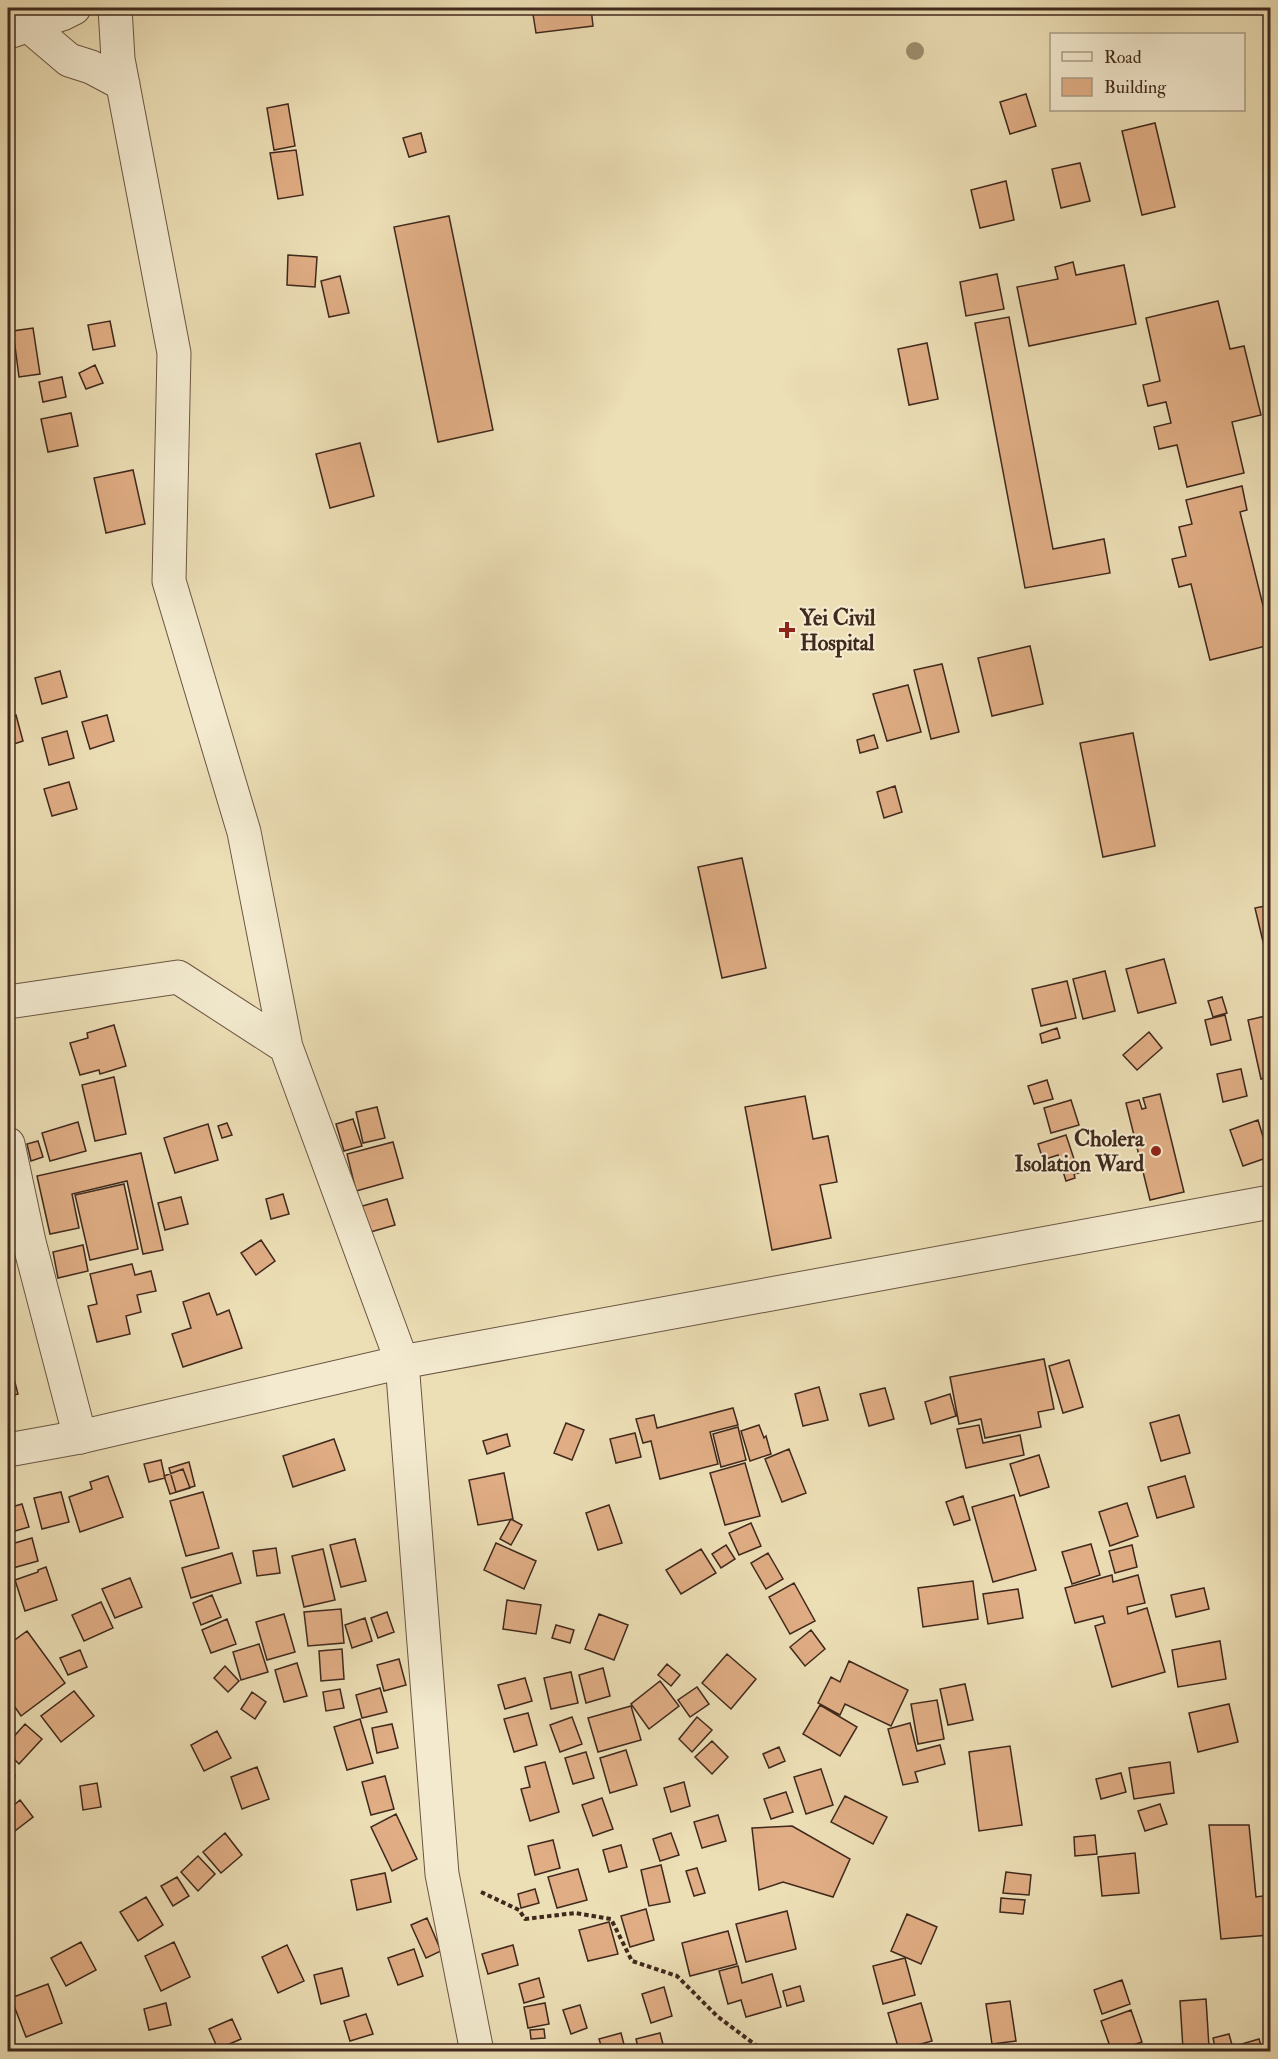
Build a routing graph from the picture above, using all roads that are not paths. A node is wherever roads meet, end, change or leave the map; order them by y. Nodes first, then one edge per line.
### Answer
1 (74, 8) edge
2 (115, 8) edge
3 (18, 29) edge
4 (123, 84) junction
5 (8, 1002) edge
6 (286, 1047) junction
7 (8, 1144) edge
8 (1270, 1202) edge
9 (402, 1362) junction
10 (80, 1437) junction
11 (8, 1450) edge
12 (477, 2052) edge

1 - 3 street
2 - 4 street
3 - 4 street
4 - 6 street
5 - 6 street
6 - 9 street
7 - 10 street
8 - 9 street
9 - 10 street
9 - 12 street
10 - 11 street

